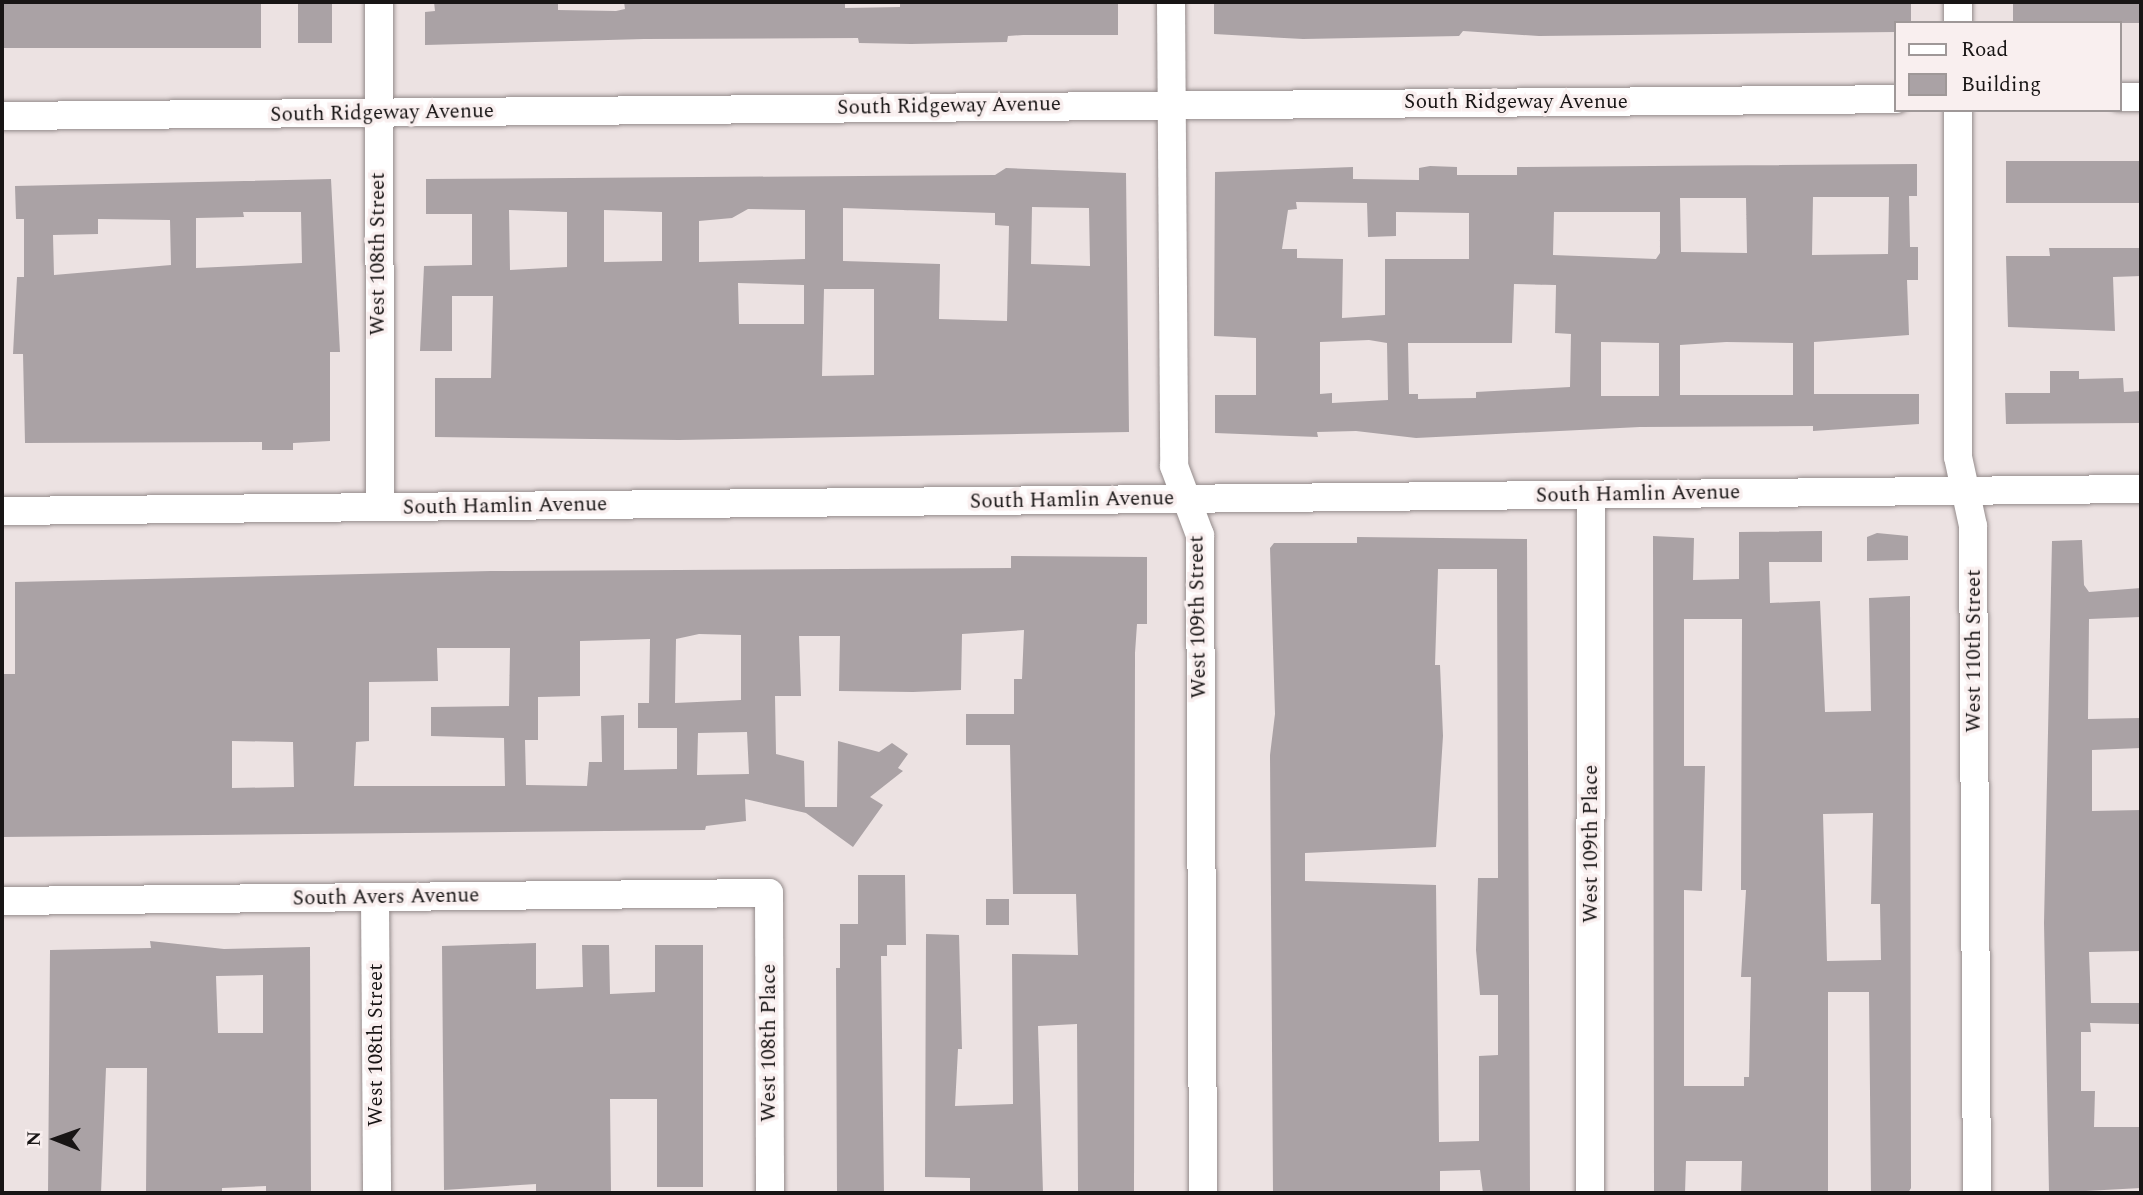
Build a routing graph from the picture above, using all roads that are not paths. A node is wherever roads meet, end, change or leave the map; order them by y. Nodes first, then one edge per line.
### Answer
1 (379, 2) edge
2 (1171, 2) edge
3 (1958, 2) edge
4 (1958, 21) edge
5 (2122, 97) edge
6 (2141, 97) edge
7 (1895, 99) edge
8 (1172, 104) junction
9 (1958, 112) edge
10 (378, 113) junction
11 (2, 116) edge
12 (2141, 489) edge
13 (1966, 491) junction
14 (1591, 495) junction
15 (1186, 499) junction
16 (380, 507) junction
17 (2, 511) edge
18 (769, 893) joint
19 (374, 898) junction
20 (2, 901) edge
21 (377, 1193) edge
22 (770, 1193) edge
23 (1203, 1193) edge
24 (1590, 1193) edge
25 (1977, 1193) edge

1 - 10 street, West 108th Street
2 - 8 street, West 109th Street
3 - 4 street
5 - 6 street
7 - 8 street, South Ridgeway Avenue
8 - 10 street, South Ridgeway Avenue
8 - 15 street, West 109th Street
9 - 13 street, West 110th Street
10 - 11 street, South Ridgeway Avenue
10 - 16 street, West 108th Street
12 - 13 street, South Hamlin Avenue
13 - 14 street, South Hamlin Avenue
13 - 25 street, West 110th Street
14 - 15 street, South Hamlin Avenue
14 - 24 street, West 109th Place
15 - 16 street, South Hamlin Avenue
15 - 23 street, West 109th Street
16 - 17 street, South Hamlin Avenue
18 - 19 street, South Avers Avenue
18 - 22 street, West 108th Place
19 - 20 street, South Avers Avenue
19 - 21 street, West 108th Street

